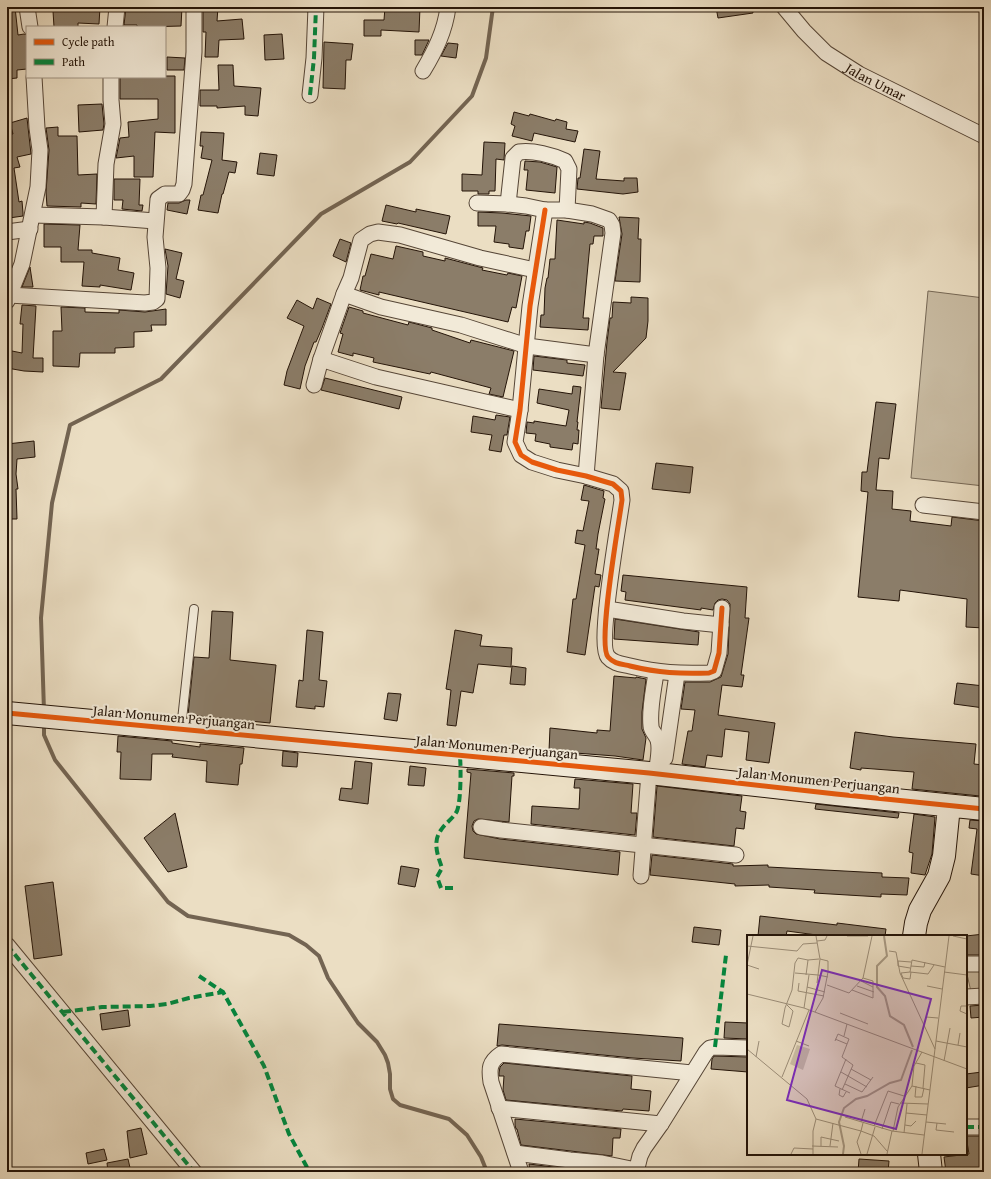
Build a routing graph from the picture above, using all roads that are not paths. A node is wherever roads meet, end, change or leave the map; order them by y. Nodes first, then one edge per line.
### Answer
1 (28, 7) edge
2 (117, 7) edge
3 (194, 7) edge
4 (316, 7) edge
5 (448, 7) edge
6 (784, 7) edge
7 (30, 26) edge
8 (115, 26) edge
9 (423, 71) dead end
10 (34, 78) edge
11 (111, 78) edge
12 (310, 95) dead end
13 (984, 136) edge
14 (477, 203) dead end
15 (508, 204) junction
16 (545, 210) junction
17 (567, 210) junction
18 (104, 217) junction
19 (155, 221) junction
20 (31, 222) junction
21 (7, 232) edge
22 (535, 270) junction
23 (344, 294) junction
24 (8, 298) edge
25 (526, 346) junction
26 (596, 355) junction
27 (321, 359) junction
28 (314, 385) dead end
29 (520, 410) junction
30 (586, 476) junction
31 (923, 505) dead end
32 (984, 512) edge
33 (722, 608) dead end
34 (194, 609) dead end
35 (607, 609) junction
36 (721, 625) junction
37 (656, 672) junction
38 (677, 674) junction
39 (15, 714) edge
40 (181, 729) junction
41 (655, 774) junction
42 (949, 806) junction
43 (984, 809) edge
44 (481, 827) dead end
45 (643, 845) junction
46 (736, 855) dead end
47 (641, 876) dead end
48 (914, 935) edge
49 (7, 944) edge
50 (967, 964) edge
51 (984, 964) edge
52 (984, 996) edge
53 (967, 997) edge
54 (747, 1048) edge
55 (692, 1073) junction
56 (499, 1108) junction
57 (661, 1124) junction
58 (967, 1127) edge
59 (984, 1127) edge
60 (515, 1153) junction
61 (929, 1155) edge
62 (636, 1171) edge
63 (194, 1172) edge
64 (521, 1172) edge
65 (932, 1172) edge

1 - 7 street
2 - 8 street
3 - 19 street
4 - 12 street
5 - 9 street
6 - 13 street, Jalan Umar
10 - 20 street
11 - 18 street
14 - 15 street
15 - 16 street
15 - 17 street
16 - 17 street
16 - 22 street
17 - 26 street
18 - 19 street
18 - 20 street
19 - 24 street
20 - 21 street
20 - 24 street
22 - 23 street
22 - 25 street
23 - 25 street
23 - 27 street
25 - 26 street
25 - 29 street
26 - 30 street
27 - 28 street
27 - 29 street
29 - 30 street
30 - 35 street
31 - 32 street
33 - 36 street
34 - 40 lane
35 - 36 street
35 - 37 street
36 - 38 street
37 - 38 street
37 - 41 street
38 - 41 street
39 - 40 street, Jalan Monumen Perjuangan
40 - 41 street, Jalan Monumen Perjuangan
41 - 42 street, Jalan Monumen Perjuangan
41 - 45 street
42 - 43 street, Jalan Monumen Perjuangan
42 - 48 street
44 - 45 street
45 - 46 street
45 - 47 street
49 - 63 street
50 - 51 street
52 - 53 street
54 - 55 street
55 - 56 street
55 - 57 street
56 - 57 street
56 - 60 street
57 - 62 street
58 - 59 street
60 - 62 street
60 - 64 street
61 - 65 street

